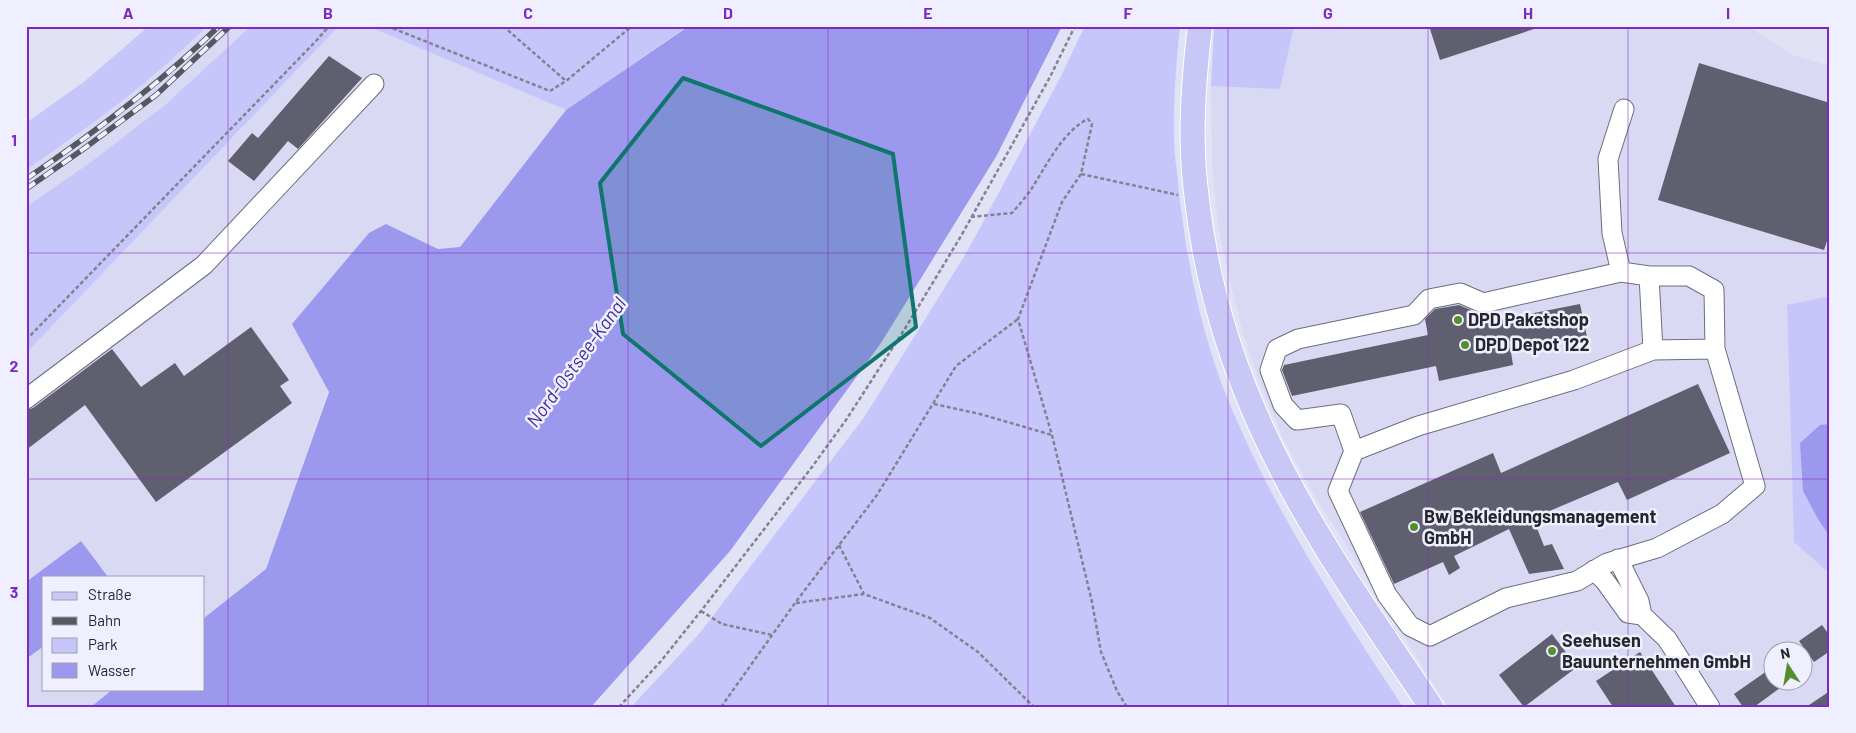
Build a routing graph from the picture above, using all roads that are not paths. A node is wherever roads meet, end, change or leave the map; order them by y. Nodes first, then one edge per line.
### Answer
1 (1200, 26) edge
2 (374, 84) dead end
3 (1624, 108) dead end
4 (1621, 272) junction
5 (1649, 276) junction
6 (1715, 349) junction
7 (1653, 350) junction
8 (26, 399) edge
9 (1354, 451) junction
10 (1618, 559) junction
11 (1594, 570) junction
12 (1642, 615) junction
13 (1431, 707) edge
14 (1710, 707) edge

1 - 13 main road
2 - 8 street
3 - 4 street
4 - 5 street
4 - 9 street
5 - 6 street
5 - 7 street
6 - 7 street
6 - 10 street
7 - 9 street
9 - 11 street
10 - 11 street
10 - 12 street
11 - 12 street
12 - 14 street

